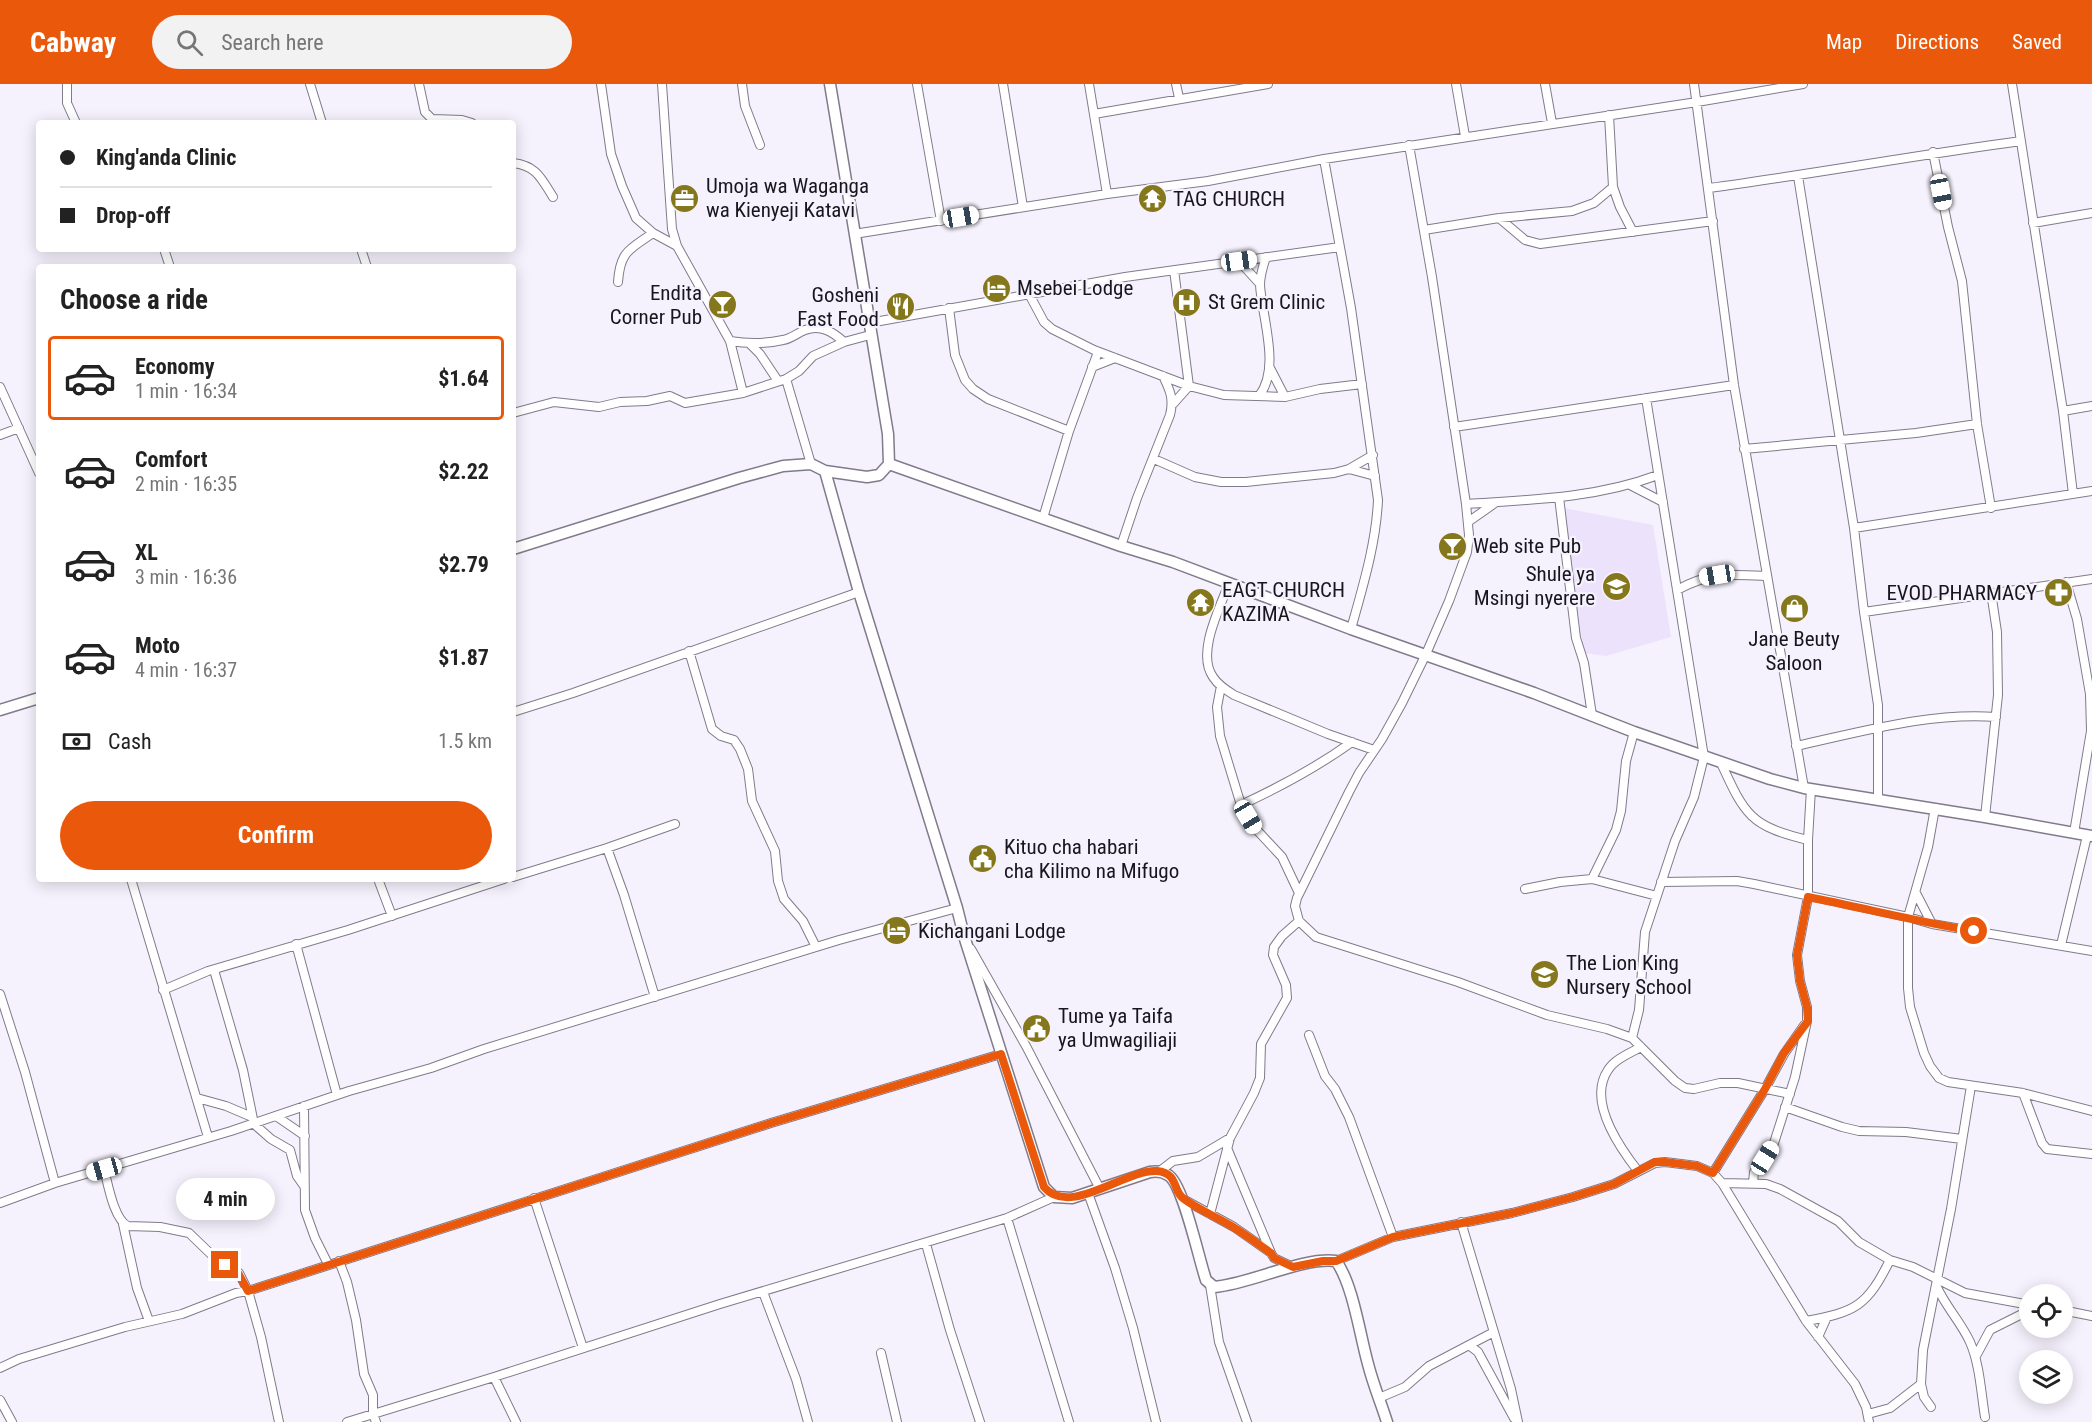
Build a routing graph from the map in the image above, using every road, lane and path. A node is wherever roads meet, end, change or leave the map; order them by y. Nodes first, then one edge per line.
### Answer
1 (67, 84) edge
2 (310, 84) edge
3 (419, 84) edge
4 (601, 84) edge
5 (662, 84) edge
6 (742, 84) edge
7 (830, 84) edge
8 (917, 84) edge
9 (1003, 84) edge
10 (1089, 84) edge
11 (1176, 84) edge
12 (1264, 84) edge
13 (1456, 84) edge
14 (1545, 84) edge
15 (1694, 84) edge
16 (1803, 84) edge
17 (2012, 84) edge
18 (1781, 86) edge
19 (1179, 98) junction
20 (1697, 102) junction
21 (1094, 114) junction
22 (1609, 115) junction
23 (75, 120) edge
24 (321, 120) edge
25 (462, 120) edge
26 (1552, 123) junction
27 (1465, 136) junction
28 (2021, 141) junction
29 (760, 145) dead end
30 (1409, 145) junction
31 (1933, 153) junction
32 (1324, 159) junction
33 (516, 163) edge
34 (1798, 176) junction
35 (1613, 187) junction
36 (1709, 188) junction
37 (1107, 194) junction
38 (553, 197) dead end
39 (1023, 207) junction
40 (2092, 213) edge
41 (1499, 218) junction
42 (940, 220) junction
43 (1713, 221) junction
44 (2033, 224) junction
45 (1424, 230) junction
46 (1633, 232) junction
47 (653, 233) junction
48 (854, 234) junction
49 (677, 246) junction
50 (1340, 247) junction
51 (1266, 257) junction
52 (1239, 261) junction
53 (1174, 270) junction
54 (618, 282) dead end
55 (1260, 284) junction
56 (1029, 294) junction
57 (949, 308) junction
58 (869, 323) junction
59 (870, 335) junction
60 (730, 341) junction
61 (844, 342) junction
62 (750, 344) junction
63 (1098, 351) junction
64 (1115, 358) junction
65 (1269, 366) junction
66 (1092, 367) junction
67 (1163, 376) junction
68 (782, 380) junction
69 (1362, 384) junction
70 (1734, 385) junction
71 (1189, 386) junction
72 (0, 387) edge
73 (743, 393) junction
74 (1259, 396) junction
75 (1285, 397) junction
76 (1646, 398) junction
77 (1173, 404) junction
78 (2092, 406) edge
79 (516, 411) edge
80 (2063, 411) junction
81 (1977, 424) junction
82 (1454, 427) junction
83 (19, 428) junction
84 (1069, 431) junction
85 (0, 435) edge
86 (1840, 439) junction
87 (1744, 449) junction
88 (1373, 455) junction
89 (1154, 459) junction
90 (811, 464) junction
91 (889, 464) junction
92 (36, 466) edge
93 (1349, 469) junction
94 (825, 471) junction
95 (1658, 475) junction
96 (1375, 476) junction
97 (1630, 485) junction
98 (2092, 491) edge
99 (2073, 494) junction
100 (1560, 497) junction
101 (1495, 502) junction
102 (1663, 502) junction
103 (1466, 504) junction
104 (1990, 508) junction
105 (1042, 518) junction
106 (1468, 522) junction
107 (1854, 528) junction
108 (1121, 546) junction
109 (516, 548) edge
110 (1766, 576) junction
111 (2092, 579) edge
112 (2066, 582) junction
113 (1229, 583) junction
114 (1677, 590) junction
115 (859, 592) junction
116 (1991, 592) junction
117 (1863, 612) junction
118 (1351, 629) junction
119 (689, 651) junction
120 (1426, 654) junction
121 (1221, 686) junction
122 (36, 699) edge
123 (0, 710) edge
124 (516, 711) edge
125 (1592, 715) junction
126 (1996, 717) junction
127 (1878, 726) junction
128 (1634, 732) junction
129 (1352, 742) junction
130 (1796, 746) junction
131 (1374, 750) junction
132 (1704, 757) junction
133 (1721, 763) junction
134 (1808, 788) junction
135 (1878, 800) junction
136 (1241, 805) junction
137 (1935, 808) junction
138 (1985, 817) junction
139 (675, 824) dead end
140 (2074, 833) junction
141 (2090, 836) edge
142 (1808, 840) junction
143 (607, 848) junction
144 (516, 876) edge
145 (1592, 879) junction
146 (132, 882) edge
147 (379, 882) edge
148 (495, 882) edge
149 (1661, 882) junction
150 (1525, 889) dead end
151 (1299, 893) junction
152 (1916, 893) junction
153 (1657, 896) junction
154 (1808, 897) junction
155 (957, 908) junction
156 (392, 916) junction
157 (1908, 917) junction
158 (1299, 921) junction
159 (1932, 924) junction
160 (964, 936) junction
161 (296, 944) junction
162 (2061, 945) junction
163 (816, 947) junction
164 (2092, 951) edge
165 (214, 970) junction
166 (163, 990) junction
167 (0, 994) edge
168 (655, 997) junction
169 (1808, 1021) junction
170 (1309, 1035) dead end
171 (1632, 1038) junction
172 (1641, 1047) junction
173 (1001, 1054) junction
174 (1971, 1086) junction
175 (1765, 1089) junction
176 (2023, 1093) junction
177 (336, 1095) junction
178 (1790, 1095) junction
179 (197, 1098) junction
180 (304, 1106) junction
181 (1785, 1107) junction
182 (2092, 1111) edge
183 (276, 1116) junction
184 (253, 1121) junction
185 (305, 1136) junction
186 (208, 1137) junction
187 (1962, 1139) junction
188 (1228, 1143) junction
189 (2092, 1154) edge
190 (104, 1169) junction
191 (1160, 1171) junction
192 (1638, 1171) junction
193 (1713, 1173) junction
194 (55, 1183) junction
195 (1722, 1183) junction
196 (1753, 1184) junction
197 (304, 1186) junction
198 (1100, 1189) junction
199 (1088, 1193) junction
200 (1054, 1197) junction
201 (534, 1198) junction
202 (1181, 1198) junction
203 (0, 1203) edge
204 (1210, 1214) junction
205 (1007, 1218) junction
206 (1461, 1222) junction
207 (123, 1224) junction
208 (1393, 1237) junction
209 (926, 1244) junction
210 (1271, 1253) junction
211 (1890, 1260) junction
212 (339, 1261) junction
213 (1336, 1261) junction
214 (328, 1264) junction
215 (1293, 1267) junction
216 (1937, 1282) junction
217 (1210, 1285) junction
218 (248, 1291) junction
219 (764, 1292) junction
220 (2019, 1303) edge
221 (2073, 1312) edge
222 (2019, 1316) edge
223 (2092, 1316) edge
224 (1827, 1317) junction
225 (148, 1321) junction
226 (1806, 1322) junction
227 (1494, 1332) junction
228 (1818, 1337) junction
229 (1469, 1345) junction
230 (583, 1348) junction
231 (881, 1353) dead end
232 (1976, 1356) junction
233 (0, 1368) edge
234 (494, 1377) junction
235 (1921, 1384) junction
236 (1379, 1398) junction
237 (0, 1400) edge
238 (1931, 1407) dead end
239 (1985, 1417) dead end
240 (374, 1418) edge
241 (1869, 1418) edge
242 (12, 1422) edge
243 (279, 1422) edge
244 (347, 1422) edge
245 (516, 1422) edge
246 (808, 1422) edge
247 (897, 1422) edge
248 (980, 1422) edge
249 (1069, 1422) edge
250 (1156, 1422) edge
251 (1247, 1422) edge
252 (1387, 1422) edge
253 (1517, 1422) edge

1 - 23 street
2 - 24 street
3 - 25 street
4 - 47 street
5 - 49 street
6 - 29 street
7 - 48 street
8 - 42 street
9 - 39 street
10 - 21 street
11 - 19 street
12 - 19 street
13 - 27 street
14 - 26 street
15 - 20 street
16 - 18 street
17 - 28 street
18 - 20 street
19 - 21 street
20 - 22 street
20 - 36 street
21 - 37 street
22 - 26 street
22 - 35 street
26 - 27 street
27 - 30 street
28 - 31 street
28 - 44 street
30 - 32 street
30 - 45 street
31 - 34 street
31 - 81 street
32 - 37 street
32 - 50 street
33 - 38 street
34 - 36 street
34 - 86 street
35 - 41 street
35 - 46 street
36 - 43 street
37 - 39 street
39 - 42 street
40 - 44 street
41 - 45 street
41 - 46 street
42 - 48 street
43 - 46 street
43 - 70 street
44 - 80 street
45 - 82 street
47 - 49 street
47 - 54 street
48 - 58 street
49 - 60 street
50 - 51 street
50 - 69 street
51 - 52 street
51 - 55 street
52 - 53 street
52 - 55 street
53 - 56 street
53 - 71 street
55 - 65 street
56 - 57 street
56 - 63 street
57 - 58 street
57 - 84 street
58 - 59 street
59 - 61 street
59 - 91 street
60 - 62 street
60 - 73 street
61 - 62 street
61 - 68 street
62 - 68 street
63 - 64 street
63 - 66 street
64 - 66 street
64 - 67 street
65 - 74 street
65 - 75 street
66 - 84 street
67 - 71 street
67 - 77 street
68 - 73 street
68 - 90 street
69 - 75 street
69 - 88 street
70 - 76 street
70 - 87 street
71 - 74 street
71 - 77 street
72 - 83 street
73 - 79 street
74 - 75 street
76 - 82 street
76 - 95 street
77 - 89 street
78 - 80 street
80 - 99 street
81 - 86 street
81 - 104 street
82 - 103 street
83 - 85 street
83 - 92 street
84 - 105 street
86 - 87 street
86 - 107 street
87 - 110 street
88 - 93 street
88 - 96 street
89 - 93 street
89 - 108 street
90 - 94 street
90 - 109 street
91 - 94 street
91 - 105 street
93 - 96 street
94 - 115 street
95 - 97 street
95 - 102 street
96 - 118 street
97 - 100 street
97 - 102 street
98 - 99 street
99 - 104 street
100 - 101 street
100 - 125 street
101 - 103 street
101 - 106 street
102 - 114 street
103 - 106 street
104 - 107 street
105 - 108 street
106 - 120 street
107 - 117 street
108 - 113 street
110 - 114 street
110 - 130 street
111 - 112 street
112 - 116 street
112 - 140 street
113 - 118 street
113 - 121 street
114 - 132 street
115 - 119 street
115 - 155 street
116 - 117 street
116 - 126 street
117 - 127 street
118 - 120 street
119 - 124 street
119 - 163 street
120 - 125 street
120 - 131 street
121 - 129 street
121 - 136 street
122 - 123 street
125 - 128 street
126 - 127 street
126 - 138 street
127 - 130 street
127 - 135 street
128 - 132 street
128 - 145 street
129 - 131 street
129 - 136 street
130 - 134 street
131 - 151 street
132 - 133 street
132 - 149 street
133 - 134 street
133 - 142 street
134 - 135 street
134 - 142 street
135 - 137 street
136 - 151 street
137 - 138 street
137 - 152 street
138 - 140 street
139 - 143 street
140 - 141 street
141 - 162 street
142 - 154 street
143 - 144 street
143 - 168 street
145 - 150 street
145 - 153 street
146 - 166 street
147 - 156 street
148 - 156 street
149 - 153 street
149 - 154 street
151 - 158 street
152 - 157 street
152 - 159 street
153 - 171 street
154 - 157 street
154 - 169 street
155 - 160 street
155 - 163 street
156 - 161 street
157 - 159 street
157 - 174 street
158 - 171 street
158 - 188 street
159 - 162 street
160 - 173 street
160 - 198 street
161 - 165 street
161 - 177 street
162 - 164 street
163 - 168 street
165 - 166 street
165 - 184 street
166 - 179 street
167 - 194 street
168 - 177 street
169 - 175 street
169 - 178 street
170 - 208 street
171 - 172 street
172 - 175 street
172 - 192 street
173 - 200 street
173 - 201 street
174 - 176 street
174 - 187 street
175 - 178 street
175 - 193 street
176 - 182 street
176 - 189 street
177 - 180 street
178 - 181 street
179 - 184 street
179 - 186 street
180 - 183 street
180 - 185 street
181 - 187 street
181 - 196 street
183 - 184 street
183 - 185 street
184 - 186 street
184 - 197 street
185 - 197 street
186 - 190 street
187 - 216 street
188 - 191 street
188 - 204 street
188 - 210 street
190 - 194 street
190 - 207 street
191 - 198 street
191 - 202 street
192 - 193 street
192 - 206 street
193 - 195 street
194 - 203 street
195 - 196 street
195 - 226 street
196 - 211 street
197 - 214 street
198 - 199 street
199 - 200 street
199 - 250 street
200 - 205 street
201 - 212 street
201 - 230 street
202 - 204 street
202 - 217 street
204 - 210 street
205 - 209 street
205 - 249 street
206 - 208 street
206 - 227 street
207 - 218 street
207 - 225 street
208 - 213 street
209 - 219 street
209 - 248 street
210 - 215 street
211 - 216 street
211 - 224 street
212 - 214 street
212 - 240 street
213 - 215 street
213 - 236 street
214 - 218 street
215 - 217 street
216 - 220 street
216 - 232 street
216 - 235 street
217 - 251 street
218 - 225 street
218 - 243 street
219 - 230 street
219 - 246 street
221 - 223 street
222 - 232 street
224 - 226 street
224 - 228 street
225 - 233 street
226 - 228 street
227 - 229 street
227 - 253 street
228 - 241 street
229 - 236 street
229 - 253 street
230 - 234 street
231 - 247 street
232 - 239 street
234 - 240 street
234 - 245 street
235 - 238 street
235 - 241 street
236 - 252 street
237 - 242 street
240 - 244 street

